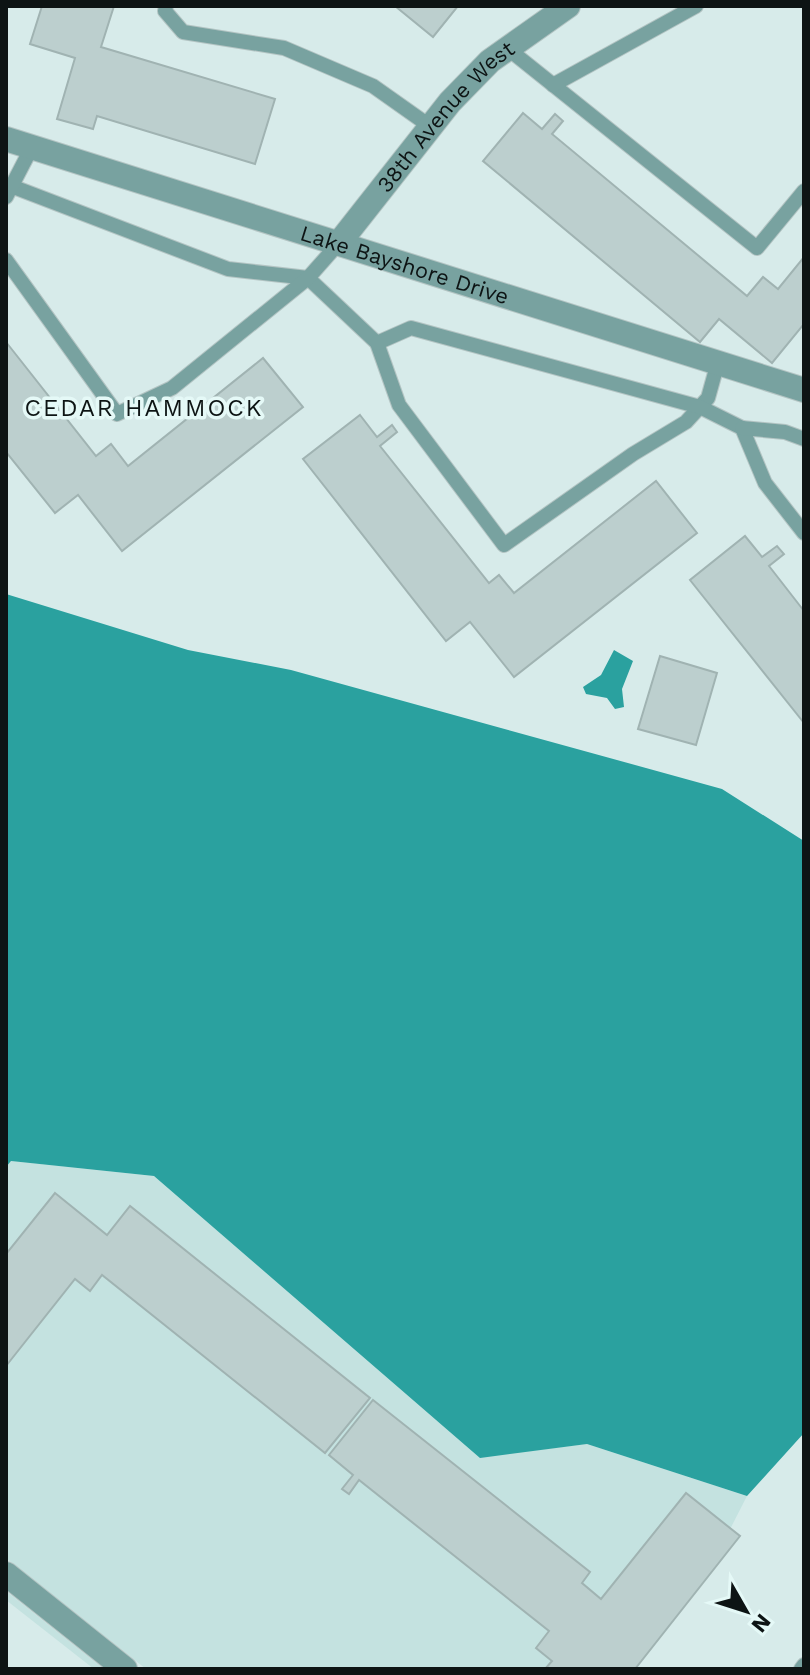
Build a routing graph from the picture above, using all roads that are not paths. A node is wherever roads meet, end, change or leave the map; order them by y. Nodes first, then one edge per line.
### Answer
1 (166, 6) edge
2 (568, 6) edge
3 (696, 6) edge
4 (507, 48) junction
5 (553, 85) junction
6 (431, 127) junction
7 (6, 139) edge
8 (32, 147) junction
9 (804, 191) edge
10 (9, 192) edge
11 (339, 243) junction
12 (6, 260) edge
13 (308, 278) junction
14 (377, 343) junction
15 (718, 362) junction
16 (804, 390) edge
17 (700, 407) junction
18 (742, 428) junction
19 (804, 439) edge
20 (804, 533) edge
21 (6, 1574) edge
22 (125, 1669) edge

1 - 6 lane
2 - 4 street, 38th Avenue West
3 - 5 lane
4 - 5 lane
4 - 6 street, 38th Avenue West
5 - 9 lane
6 - 11 street, 38th Avenue West
7 - 8 street, Lake Bayshore Drive
8 - 10 lane
8 - 11 street, Lake Bayshore Drive
10 - 13 lane
11 - 13 lane
11 - 15 street, Lake Bayshore Drive
12 - 13 lane
13 - 14 lane
14 - 17 lane
14 - 17 lane
15 - 16 street, Lake Bayshore Drive
15 - 17 lane
17 - 18 lane
18 - 19 lane
18 - 20 lane
21 - 22 street

